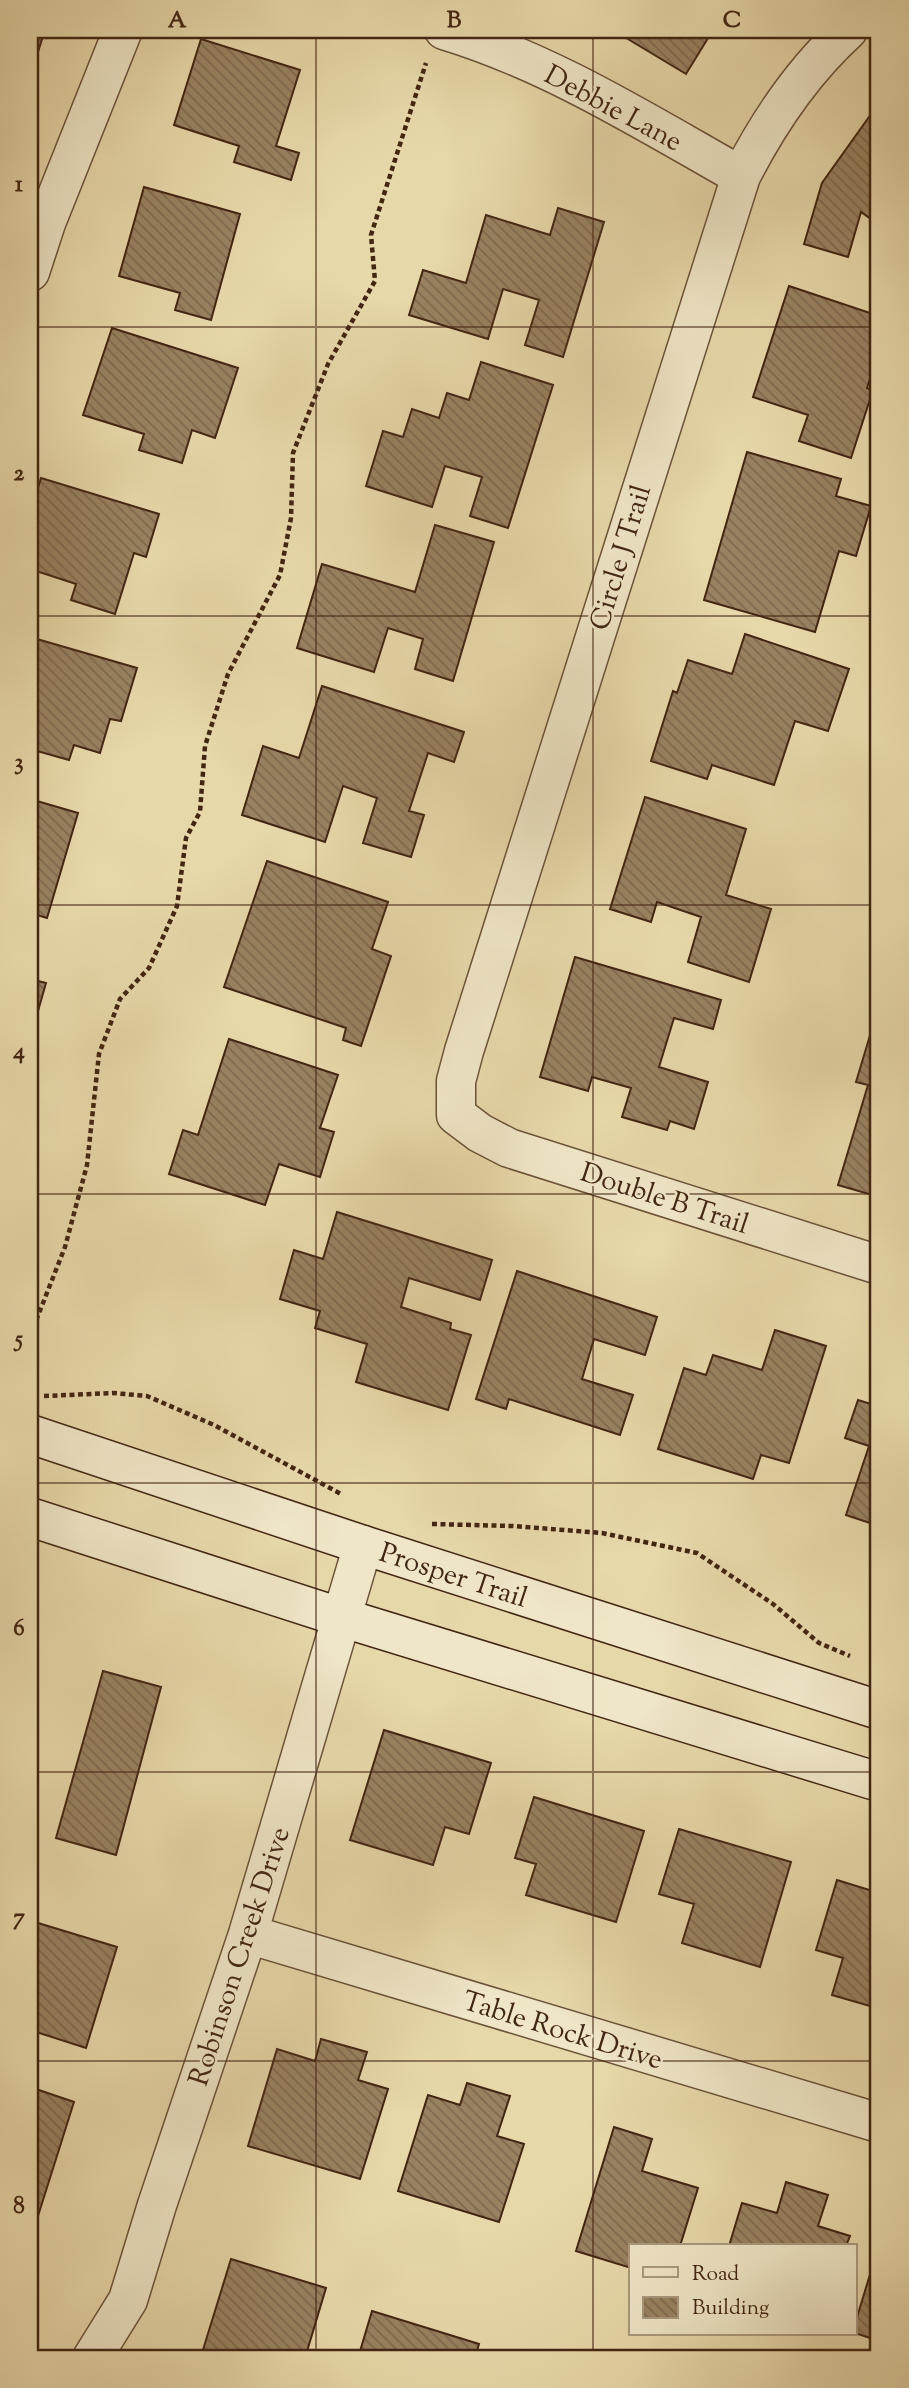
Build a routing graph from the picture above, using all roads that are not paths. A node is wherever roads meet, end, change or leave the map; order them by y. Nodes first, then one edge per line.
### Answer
1 (123, 30) edge
2 (848, 30) edge
3 (436, 42) edge
4 (741, 176) junction
5 (30, 272) edge
6 (456, 1115) joint
7 (879, 1265) edge
8 (30, 1434) edge
9 (30, 1517) edge
10 (363, 1545) junction
11 (340, 1617) junction
12 (879, 1710) edge
13 (879, 1782) edge
14 (247, 1934) junction
15 (879, 2123) edge
16 (92, 2358) edge

1 - 5 street
2 - 4 street, Circle J Trail
3 - 4 street, Debbie Lane
4 - 6 street, Circle J Trail
6 - 7 street, Double B Trail
8 - 10 street, Prosper Trail
9 - 11 street
10 - 11 street, Robinson Creek Drive
10 - 12 street, Prosper Trail
11 - 13 street
11 - 14 street, Robinson Creek Drive
14 - 15 street, Table Rock Drive
14 - 16 street, Robinson Creek Drive

